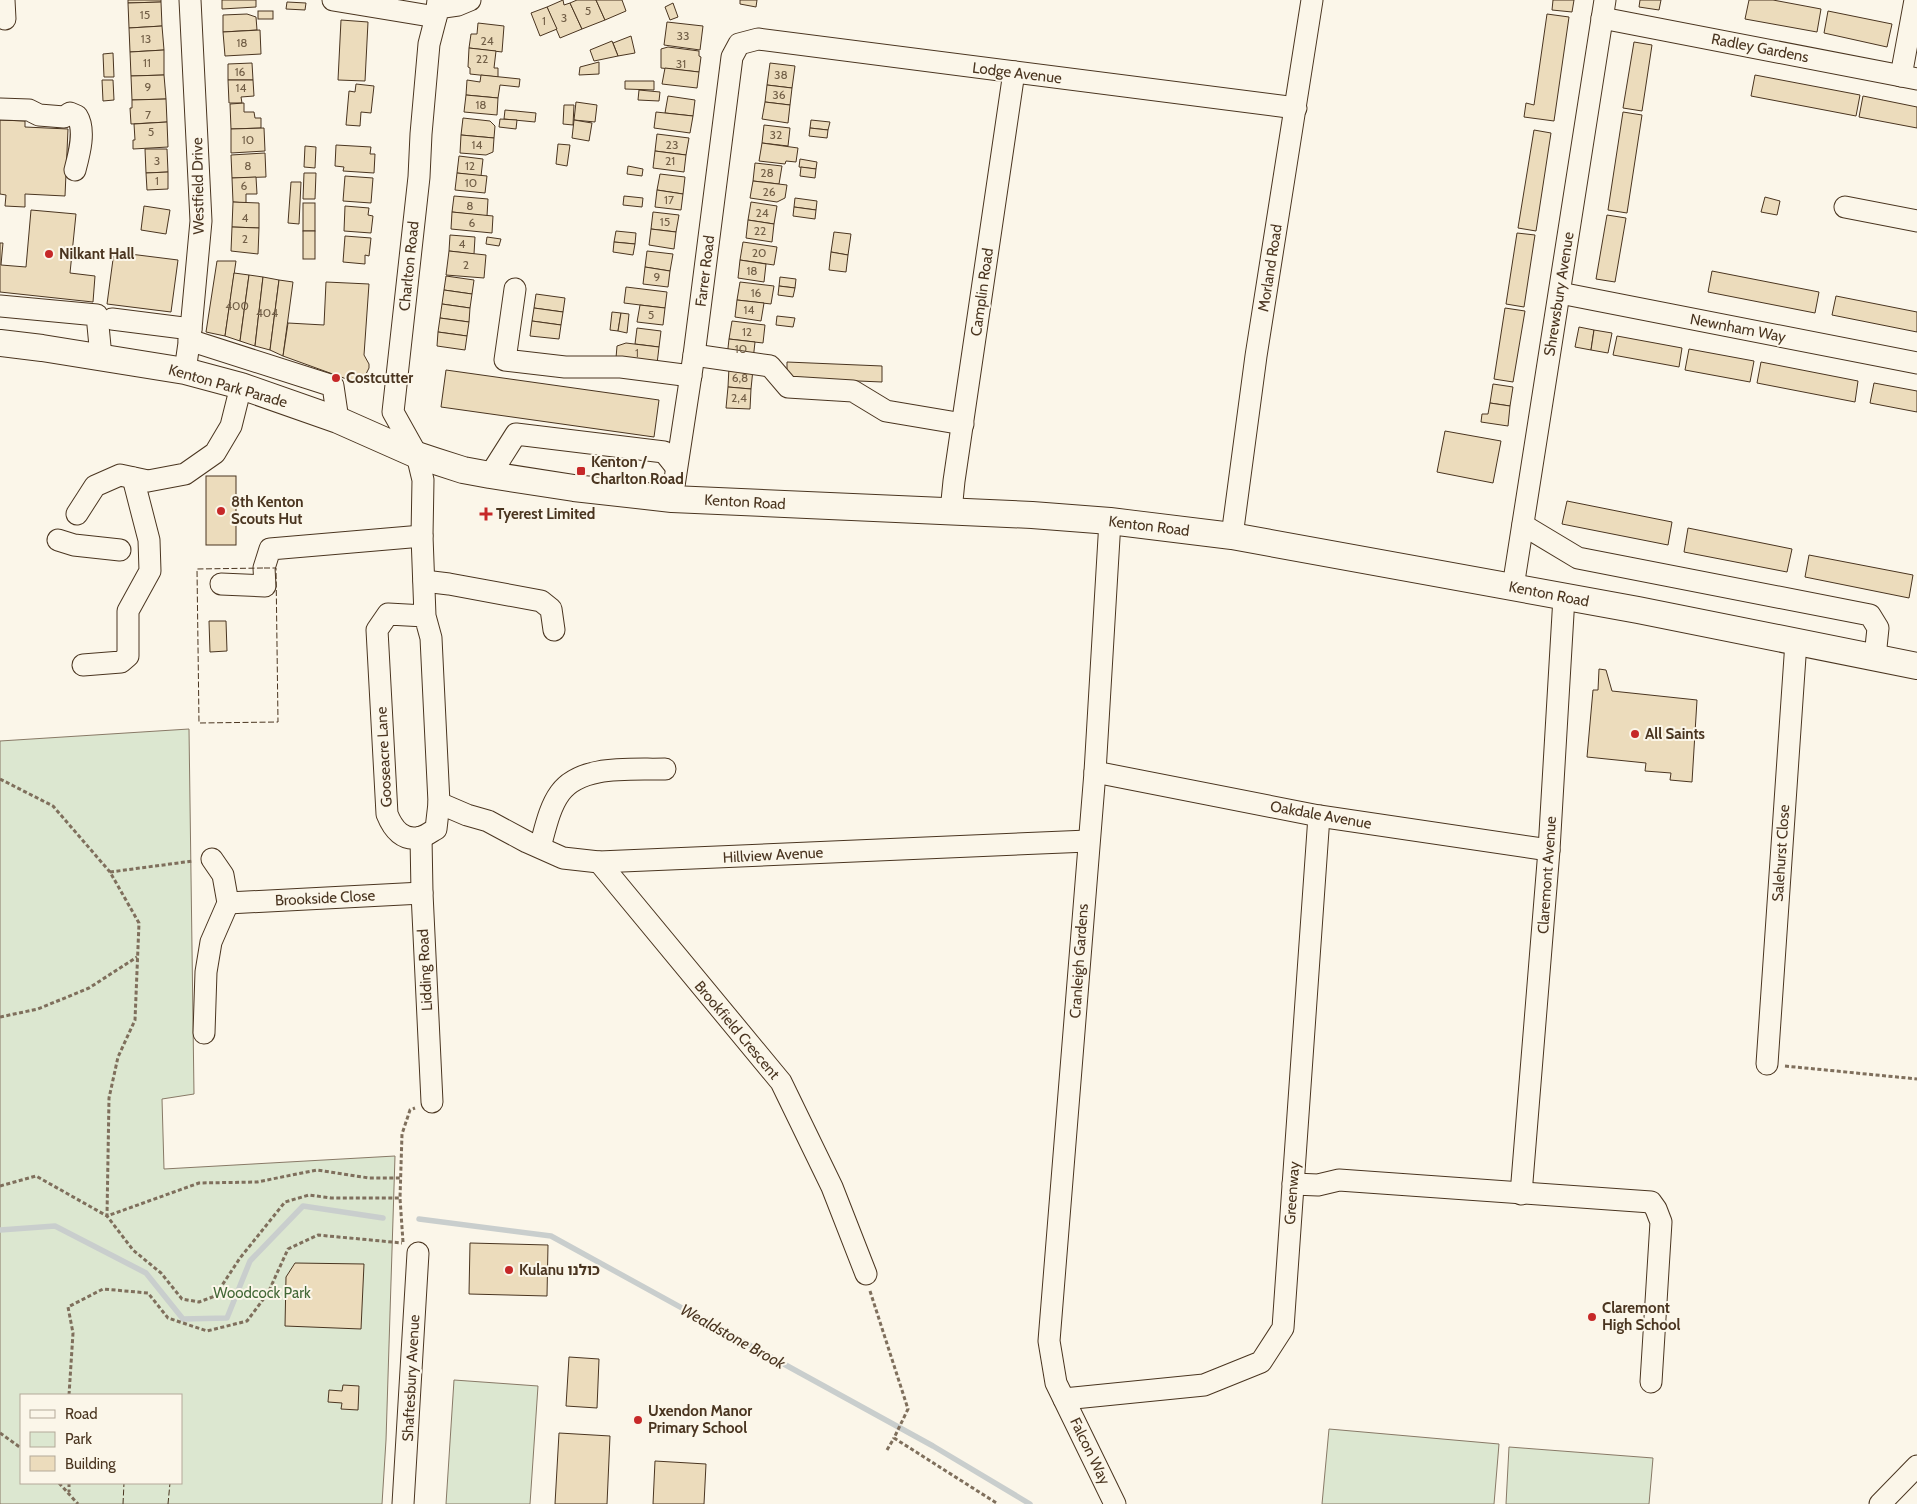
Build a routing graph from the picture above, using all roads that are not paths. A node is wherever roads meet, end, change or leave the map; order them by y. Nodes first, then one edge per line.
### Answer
1 (190, 0) edge
2 (333, 0) edge
3 (470, 0) edge
4 (1312, 0) edge
5 (1915, 0) edge
6 (437, 8) edge
7 (1604, 9) edge
8 (739, 44) joint
9 (1014, 72) junction
10 (1909, 77) edge
11 (1296, 108) junction
12 (0, 109) edge
13 (75, 170) dead end
14 (1845, 207) dead end
15 (1917, 221) edge
16 (515, 289) dead end
17 (1560, 293) junction
18 (0, 306) edge
19 (112, 319) dead end
20 (190, 334) junction
21 (0, 343) edge
22 (694, 355) junction
23 (101, 358) junction
24 (1917, 363) edge
25 (185, 371) junction
26 (691, 376) junction
27 (241, 386) junction
28 (338, 420) junction
29 (963, 424) junction
30 (417, 455) junction
31 (676, 467) junction
32 (490, 475) junction
33 (133, 478) junction
34 (672, 499) junction
35 (951, 511) junction
36 (77, 514) dead end
37 (1110, 521) junction
38 (1523, 525) junction
39 (422, 536) junction
40 (1232, 536) junction
41 (58, 540) dead end
42 (120, 550) dead end
43 (424, 581) junction
44 (221, 584) dead end
45 (1514, 587) junction
46 (1564, 597) junction
47 (425, 616) junction
48 (554, 630) dead end
49 (1796, 642) junction
50 (1875, 657) junction
51 (83, 665) dead end
52 (1917, 666) edge
53 (665, 768) dead end
54 (1095, 772) junction
55 (439, 803) junction
56 (467, 815) junction
57 (1319, 816) junction
58 (428, 833) junction
59 (1088, 841) junction
60 (540, 847) junction
61 (1549, 850) junction
62 (212, 859) road end
63 (599, 862) junction
64 (422, 893) junction
65 (228, 904) junction
66 (204, 1034) dead end
67 (1767, 1064) road end
68 (432, 1102) road end
69 (1293, 1184) junction
70 (1521, 1194) junction
71 (411, 1248) road end
72 (866, 1274) road end
73 (1651, 1382) dead end
74 (1064, 1399) junction
75 (1917, 1466) edge
76 (403, 1504) edge
77 (1115, 1504) edge
78 (1880, 1504) edge

1 - 20 street, Westfield Drive
2 - 6 street
3 - 6 street
4 - 11 street, Morland Road
5 - 10 street
6 - 30 street, Charlton Road
7 - 10 street, Radley Gardens
7 - 17 street, Shrewsbury Avenue
8 - 9 street, Lodge Avenue
8 - 22 street, Farrer Road
9 - 11 street, Lodge Avenue
9 - 29 street, Camplin Road
11 - 40 street, Morland Road
12 - 13 street
14 - 15 street
16 - 26 street
17 - 24 street, Newnham Way
17 - 38 street, Shrewsbury Avenue
18 - 23 street
19 - 20 street
20 - 25 street, Westfield Drive
20 - 28 street
21 - 23 main road, Kenton Park Parade
22 - 26 street, Farrer Road
22 - 29 street
23 - 25 main road, Kenton Park Parade
25 - 27 main road, Kenton Park Parade
26 - 31 street, Farrer Road
27 - 28 main road, Kenton Park Parade
27 - 33 street
28 - 30 main road, Kenton Park Parade
29 - 35 street, Camplin Road
30 - 32 main road, Kenton Road
30 - 39 street
31 - 32 street
31 - 34 street, Farrer Road
32 - 34 main road, Kenton Road
33 - 36 street
33 - 51 street
34 - 35 main road, Kenton Road
35 - 37 main road, Kenton Road
37 - 40 main road, Kenton Road
37 - 54 street, Cranleigh Gardens
38 - 45 street, Shrewsbury Avenue
38 - 50 street
39 - 43 street
39 - 44 street
40 - 45 main road, Kenton Road
41 - 42 street
43 - 47 street
43 - 48 street
45 - 46 main road, Kenton Road
46 - 49 main road, Kenton Road
46 - 61 street, Claremont Avenue
47 - 55 street
47 - 58 street, Gooseacre Lane
49 - 50 main road, Kenton Road
49 - 67 street, Salehurst Close
50 - 52 main road, Kenton Road
53 - 60 street
54 - 57 street, Oakdale Avenue
54 - 59 street, Cranleigh Gardens
55 - 56 street, Hillview Avenue
55 - 58 street
56 - 58 street
56 - 60 street, Hillview Avenue
57 - 61 street, Oakdale Avenue
57 - 69 street, Greenway
58 - 64 street, Lidding Road
59 - 63 street, Hillview Avenue
59 - 74 street, Cranleigh Gardens
60 - 63 street, Hillview Avenue
61 - 70 street, Claremont Avenue
62 - 65 street
63 - 72 street, Brookfield Crescent
64 - 65 street, Brookside Close
64 - 68 street, Lidding Road
65 - 66 street
69 - 70 street
69 - 74 street, Greenway
70 - 73 street
71 - 76 street, Shaftesbury Avenue
74 - 77 street, Falcon Way
75 - 78 street

